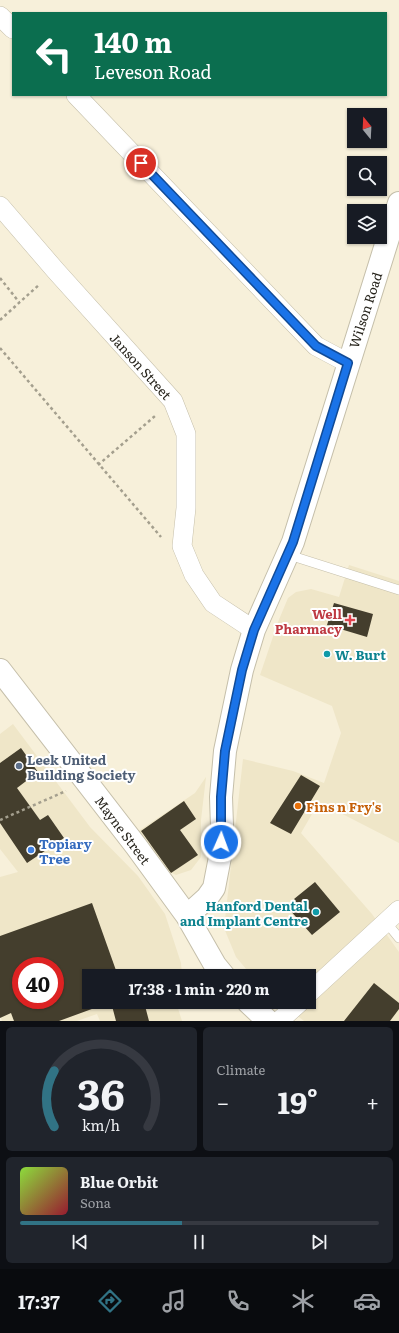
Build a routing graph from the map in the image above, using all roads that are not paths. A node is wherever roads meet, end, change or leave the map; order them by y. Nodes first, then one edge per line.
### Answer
1 (0, 16) edge
2 (12, 28) edge
3 (77, 96) edge
4 (399, 203) edge
5 (0, 206) edge
6 (348, 363) junction
7 (289, 555) junction
8 (399, 590) edge
9 (254, 630) junction
10 (0, 670) edge
11 (187, 916) junction
12 (393, 916) edge
13 (399, 938) edge
14 (218, 969) edge
15 (316, 987) edge
16 (281, 1009) edge
17 (262, 1016) edge

1 - 2 street
3 - 6 street
4 - 6 street, Wilson Road
5 - 9 street, Janson Street
6 - 7 street, Wilson Road
7 - 8 lane
7 - 9 street, Wilson Road
9 - 11 street, Wilson Road
10 - 11 street, Mayne Street
11 - 14 street, Mayne Street
12 - 13 lane
12 - 15 street
16 - 17 street

